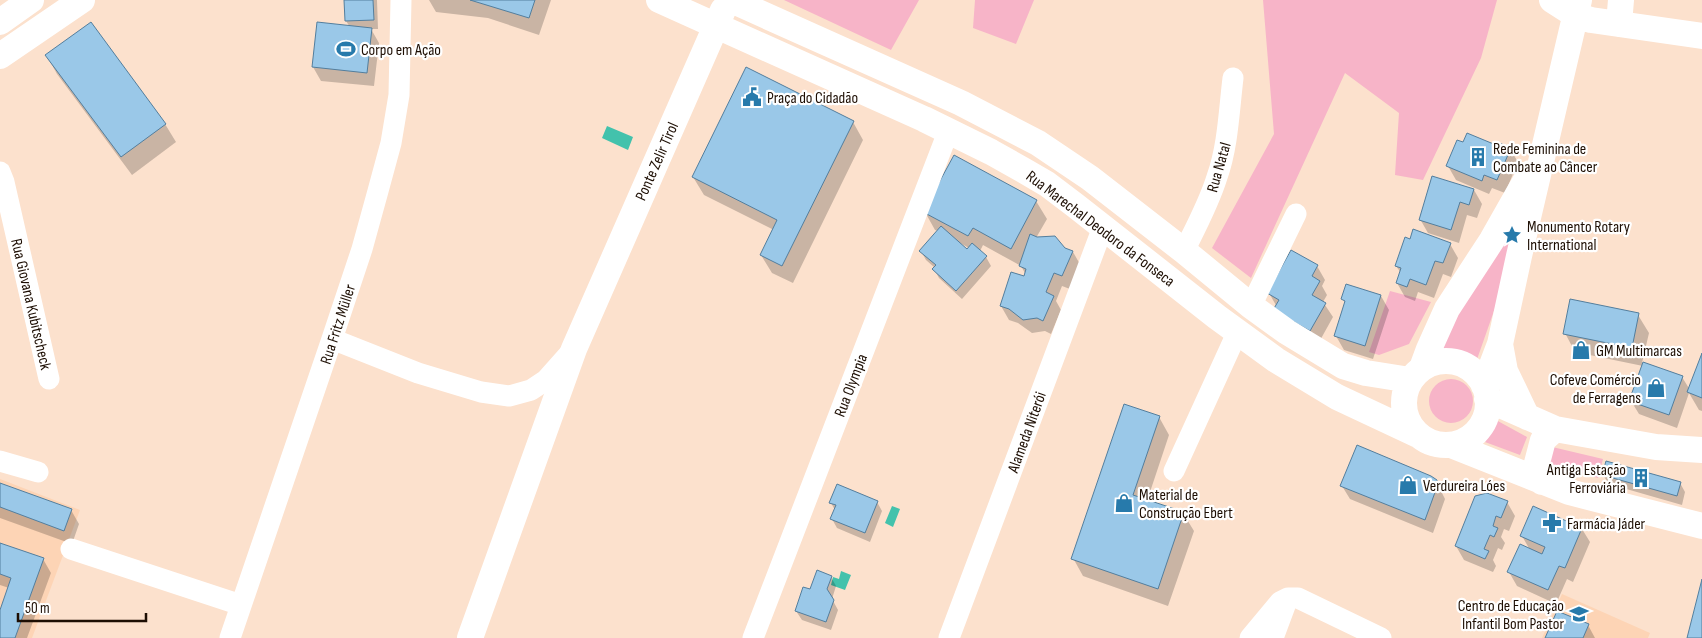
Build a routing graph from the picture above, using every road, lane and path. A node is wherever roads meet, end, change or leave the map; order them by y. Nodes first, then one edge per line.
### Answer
1 (31, 0) edge
2 (82, 0) edge
3 (401, 0) edge
4 (659, 0) edge
5 (728, 0) edge
6 (732, 0) edge
7 (1552, 0) edge
8 (1578, 8) edge
9 (1620, 12) edge
10 (0, 22) edge
11 (718, 26) junction
12 (1702, 36) edge
13 (0, 56) edge
14 (1232, 78) dead end
15 (948, 132) junction
16 (1544, 148) junction
17 (0, 172) edge
18 (1296, 214) dead end
19 (1104, 227) junction
20 (1184, 251) junction
21 (1251, 306) junction
22 (589, 318) junction
23 (1238, 333) junction
24 (332, 340) junction
25 (1500, 344) junction
26 (574, 349) junction
27 (1416, 374) junction
28 (48, 379) dead end
29 (1486, 392) junction
30 (1527, 417) junction
31 (1556, 429) junction
32 (1418, 434) junction
33 (1451, 445) junction
34 (1702, 450) edge
35 (0, 460) edge
36 (1174, 471) dead end
37 (38, 472) dead end
38 (1542, 482) junction
39 (1702, 526) edge
40 (71, 549) dead end
41 (1293, 598) junction
42 (241, 605) junction
43 (476, 630) edge
44 (230, 638) edge
45 (753, 638) edge
46 (949, 638) edge
47 (1250, 638) edge
48 (1273, 638) edge
49 (1381, 638) edge

1 - 10 main road
2 - 13 main road
3 - 24 street, Rua Fritz Müller
4 - 11 main road, Rua Marechal Deodoro da Fonseca
5 - 22 main road, Ponte Zelir Tirol
6 - 20 main road, Rua Marechal Deodoro da Fonseca
7 - 8 main road
8 - 9 main road
8 - 16 main road
9 - 12 main road
11 - 15 main road, Rua Marechal Deodoro da Fonseca
11 - 22 street
14 - 20 street, Rua Natal
15 - 19 main road, Rua Marechal Deodoro da Fonseca
15 - 45 street, Rua Olympia
16 - 25 main road
16 - 27 main road
17 - 28 street, Rua Giovana Kubitscheck
18 - 21 street
19 - 23 main road, Rua Marechal Deodoro da Fonseca
19 - 46 street, Alameda Niterói
20 - 21 main road, Rua Marechal Deodoro da Fonseca
21 - 23 main road
21 - 27 main road, Rua Marechal Deodoro da Fonseca
22 - 26 main road, Ponte Zelir Tirol
23 - 32 main road, Rua Marechal Deodoro da Fonseca
23 - 36 street
24 - 26 street
24 - 42 street, Rua Fritz Müller
25 - 29 main road
25 - 30 main road
26 - 43 main road, Ponte Zelir Tirol
27 - 29 main road
27 - 32 main road
29 - 30 main road
29 - 33 main road
30 - 31 main road
31 - 34 main road
31 - 38 main road
32 - 33 main road
33 - 38 main road
35 - 37 street
38 - 39 main road
40 - 42 street
41 - 47 street
41 - 48 street
41 - 49 street
42 - 44 street, Rua Fritz Müller

